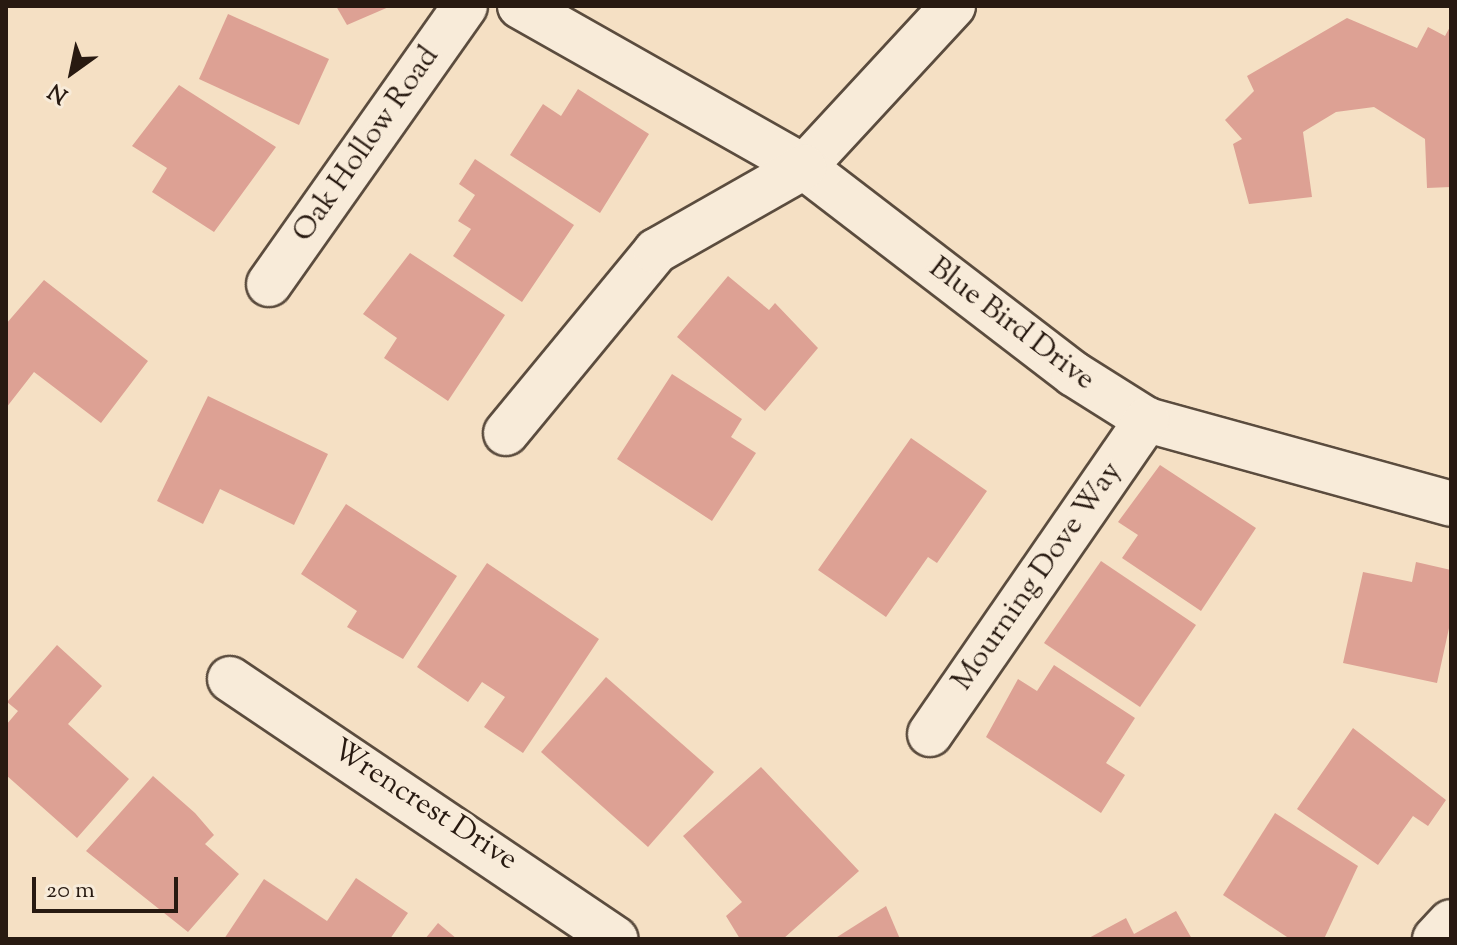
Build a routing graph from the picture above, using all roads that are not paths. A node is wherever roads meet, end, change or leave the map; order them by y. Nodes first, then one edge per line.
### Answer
1 (465, 6) edge
2 (520, 6) edge
3 (953, 6) edge
4 (804, 167) junction
5 (269, 284) dead end
6 (1147, 420) junction
7 (506, 433) dead end
8 (1451, 504) edge
9 (230, 679) dead end
10 (930, 734) dead end
11 (1451, 922) edge
12 (615, 939) edge
13 (1435, 939) edge

1 - 5 street, Oak Hollow Road
2 - 4 street
3 - 4 street
4 - 6 street, Blue Bird Drive
4 - 7 street
6 - 8 street, Blue Bird Drive
6 - 10 street, Mourning Dove Way
9 - 12 street, Wrencrest Drive
11 - 13 street

